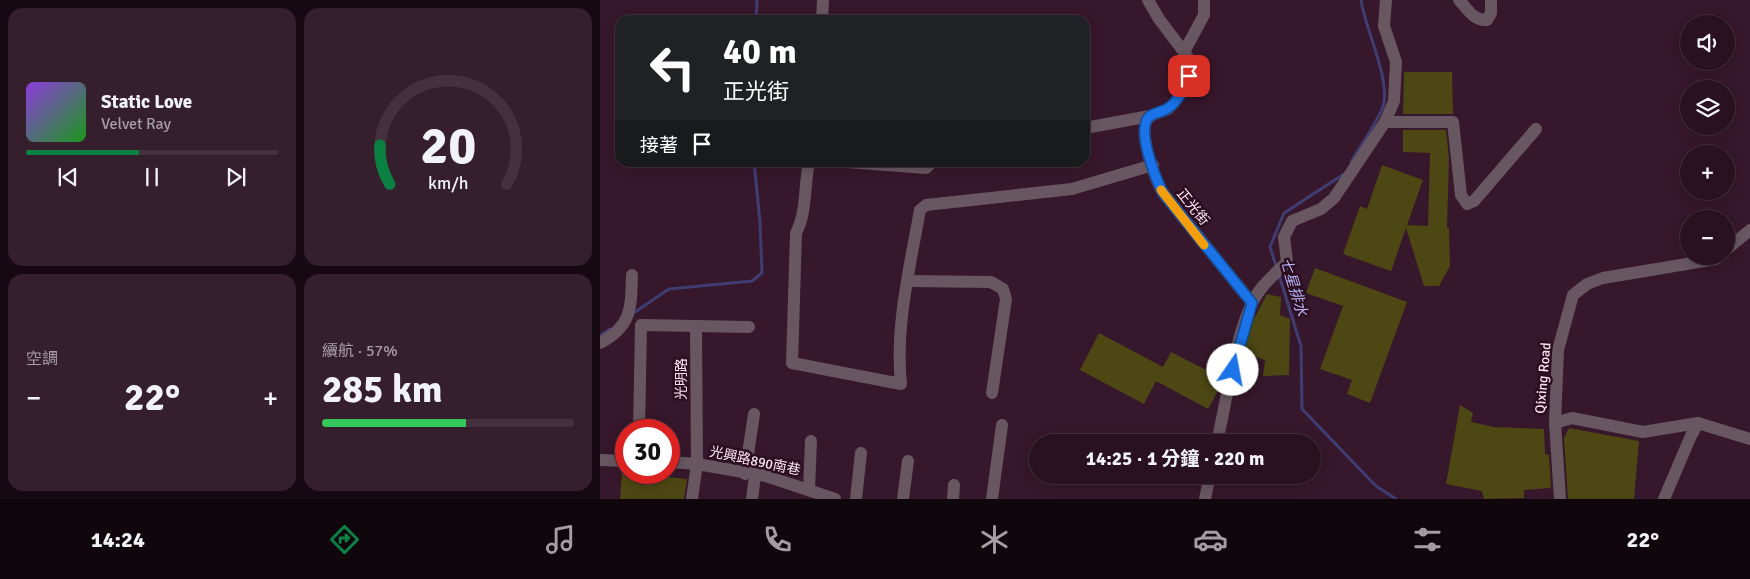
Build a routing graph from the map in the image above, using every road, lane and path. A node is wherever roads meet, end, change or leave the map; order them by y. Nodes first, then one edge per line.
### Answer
1 (823, 0) edge
2 (1148, 0) edge
3 (1204, 0) edge
4 (1386, 0) edge
5 (1459, 0) edge
6 (1491, 0) edge
7 (822, 15) edge
8 (1184, 52) junction
9 (1150, 116) junction
10 (1385, 122) junction
11 (1090, 127) edge
12 (1536, 129) dead end
13 (1153, 165) junction
14 (808, 167) edge
15 (913, 167) edge
16 (927, 167) edge
17 (1750, 230) edge
18 (1735, 242) edge
19 (1680, 265) edge
20 (632, 275) dead end
21 (908, 281) junction
22 (1252, 303) junction
23 (696, 327) junction
24 (748, 327) dead end
25 (600, 343) edge
26 (992, 394) dead end
27 (754, 414) dead end
28 (640, 419) edge
29 (1698, 422) junction
30 (1555, 423) junction
31 (1002, 425) dead end
32 (1220, 434) edge
33 (1750, 439) edge
34 (811, 441) dead end
35 (861, 453) dead end
36 (600, 460) edge
37 (615, 460) edge
38 (908, 461) dead end
39 (680, 463) edge
40 (697, 464) junction
41 (750, 475) junction
42 (1208, 484) edge
43 (954, 486) dead end
44 (808, 489) junction
45 (829, 498) edge
46 (692, 499) edge
47 (752, 499) edge
48 (856, 499) edge
49 (904, 499) edge
50 (952, 499) edge
51 (992, 499) edge
52 (1204, 499) edge
53 (1560, 499) edge
54 (1664, 499) edge

1 - 7 street
2 - 8 street
3 - 8 street
4 - 10 street
5 - 6 street
8 - 9 street
9 - 11 street
9 - 13 street, 正光街
10 - 12 street
10 - 22 street
13 - 21 street
13 - 22 street, 正光街
14 - 21 street
15 - 16 street
17 - 18 street
19 - 30 street, Qixing Road
20 - 25 street
21 - 26 street
22 - 32 street
23 - 24 street
23 - 28 street
23 - 40 street, 光明路
27 - 41 street
29 - 30 street
29 - 33 street
29 - 54 street
30 - 53 street, Qixing Road
31 - 51 street
34 - 44 street
35 - 48 street
36 - 37 street
38 - 49 street
39 - 40 street
40 - 41 street, 光興路890南巷
40 - 46 street, 光明路
41 - 44 street, 光興路890南巷
41 - 47 street
42 - 52 street
43 - 50 street
44 - 45 street, 光興路890南巷

